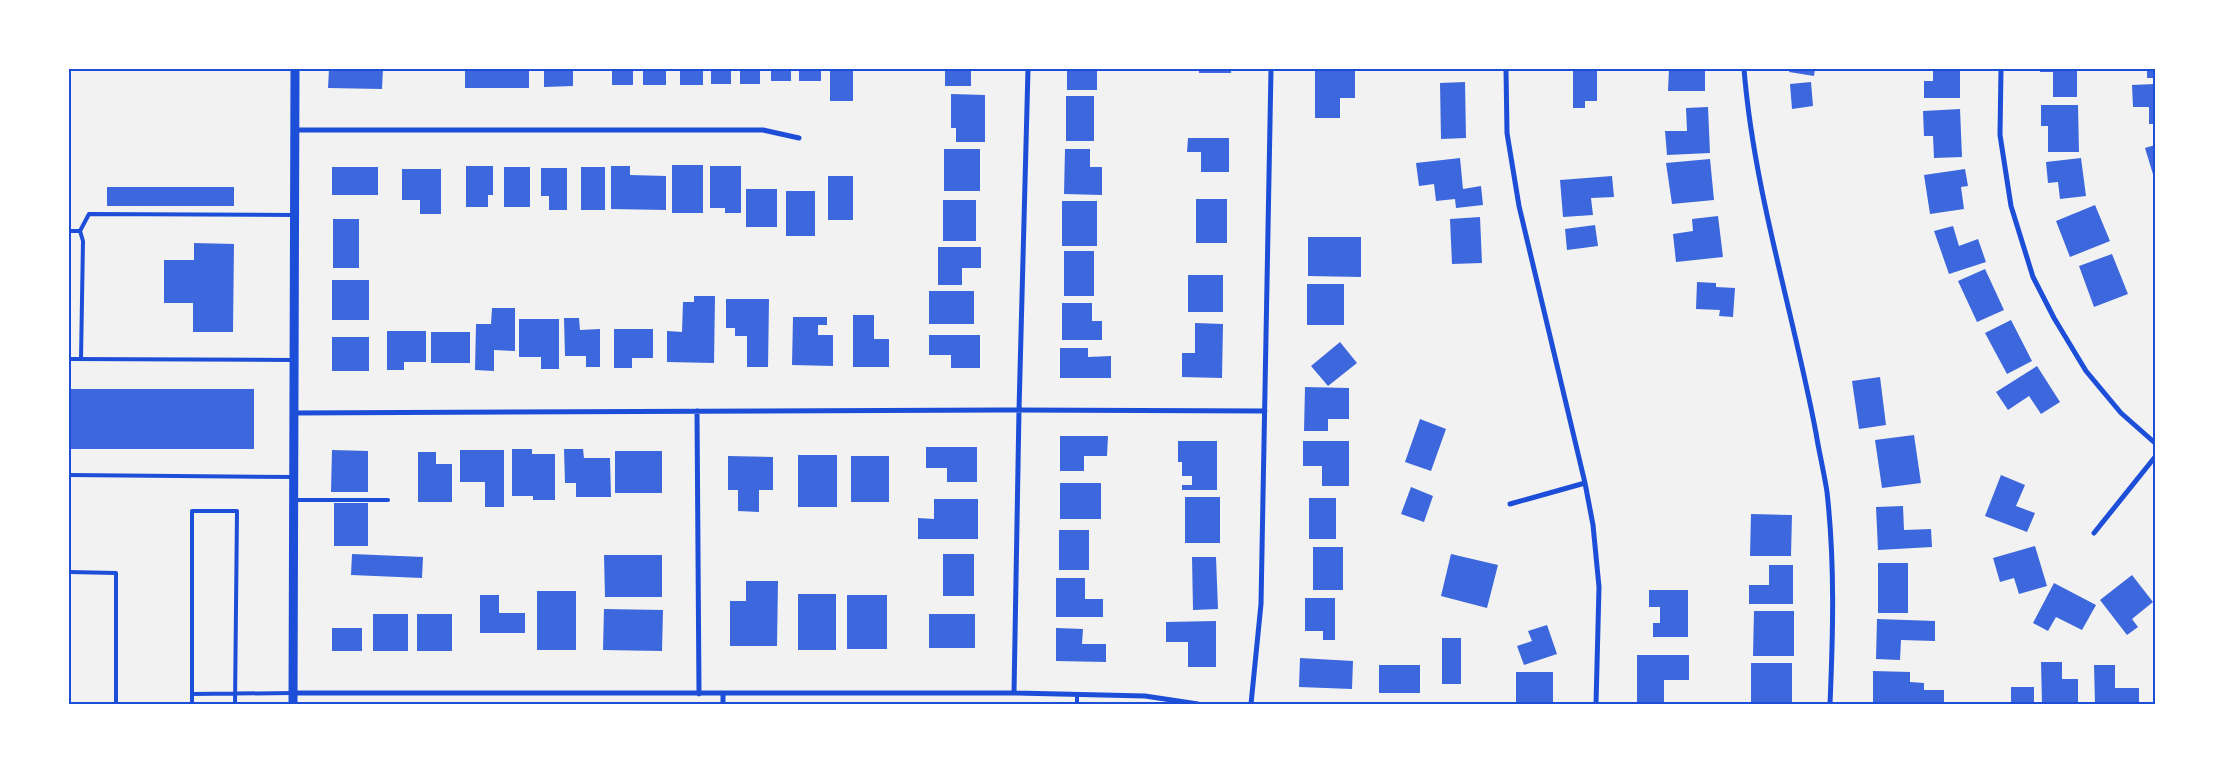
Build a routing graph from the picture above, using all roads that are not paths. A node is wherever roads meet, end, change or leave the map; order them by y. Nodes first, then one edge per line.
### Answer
1 (295, 69) edge
2 (1028, 69) edge
3 (1271, 69) edge
4 (1506, 69) edge
5 (1744, 69) edge
6 (2001, 69) edge
7 (296, 130) junction
8 (799, 138) dead end
9 (296, 215) junction
10 (69, 231) edge
11 (80, 232) junction
12 (69, 359) edge
13 (81, 359) junction
14 (295, 360) junction
15 (1019, 410) junction
16 (697, 411) junction
17 (1265, 411) junction
18 (294, 413) junction
19 (2155, 443) edge
20 (2155, 457) edge
21 (69, 475) edge
22 (294, 477) junction
23 (1585, 483) junction
24 (294, 500) junction
25 (388, 500) dead end
26 (1510, 504) dead end
27 (2094, 533) dead end
28 (69, 572) edge
29 (235, 693) junction
30 (293, 693) junction
31 (1014, 693) junction
32 (192, 694) junction
33 (699, 694) junction
34 (723, 694) junction
35 (1077, 694) junction
36 (116, 704) edge
37 (192, 704) edge
38 (235, 704) edge
39 (293, 704) edge
40 (723, 704) edge
41 (1077, 704) edge
42 (1198, 704) edge
43 (1251, 704) edge
44 (1596, 704) edge
45 (1830, 704) edge

1 - 7 street
2 - 15 street
3 - 17 street
4 - 23 street
5 - 45 street
6 - 19 street
7 - 8 street
7 - 9 street
9 - 11 lane
9 - 14 street
10 - 11 lane
11 - 13 lane
12 - 13 lane
13 - 14 lane
14 - 18 street
15 - 16 street
15 - 17 street
15 - 31 street
16 - 18 street
16 - 33 street
17 - 43 street
18 - 22 street
20 - 27 street
21 - 22 lane
22 - 24 street
23 - 26 street
23 - 44 street
24 - 25 lane
24 - 30 street
28 - 36 lane
29 - 30 lane
29 - 32 lane
29 - 32 lane
29 - 38 lane
30 - 33 street
30 - 39 street
31 - 34 street
31 - 35 street
32 - 37 lane
33 - 34 street
34 - 40 street
35 - 41 lane
35 - 42 street

